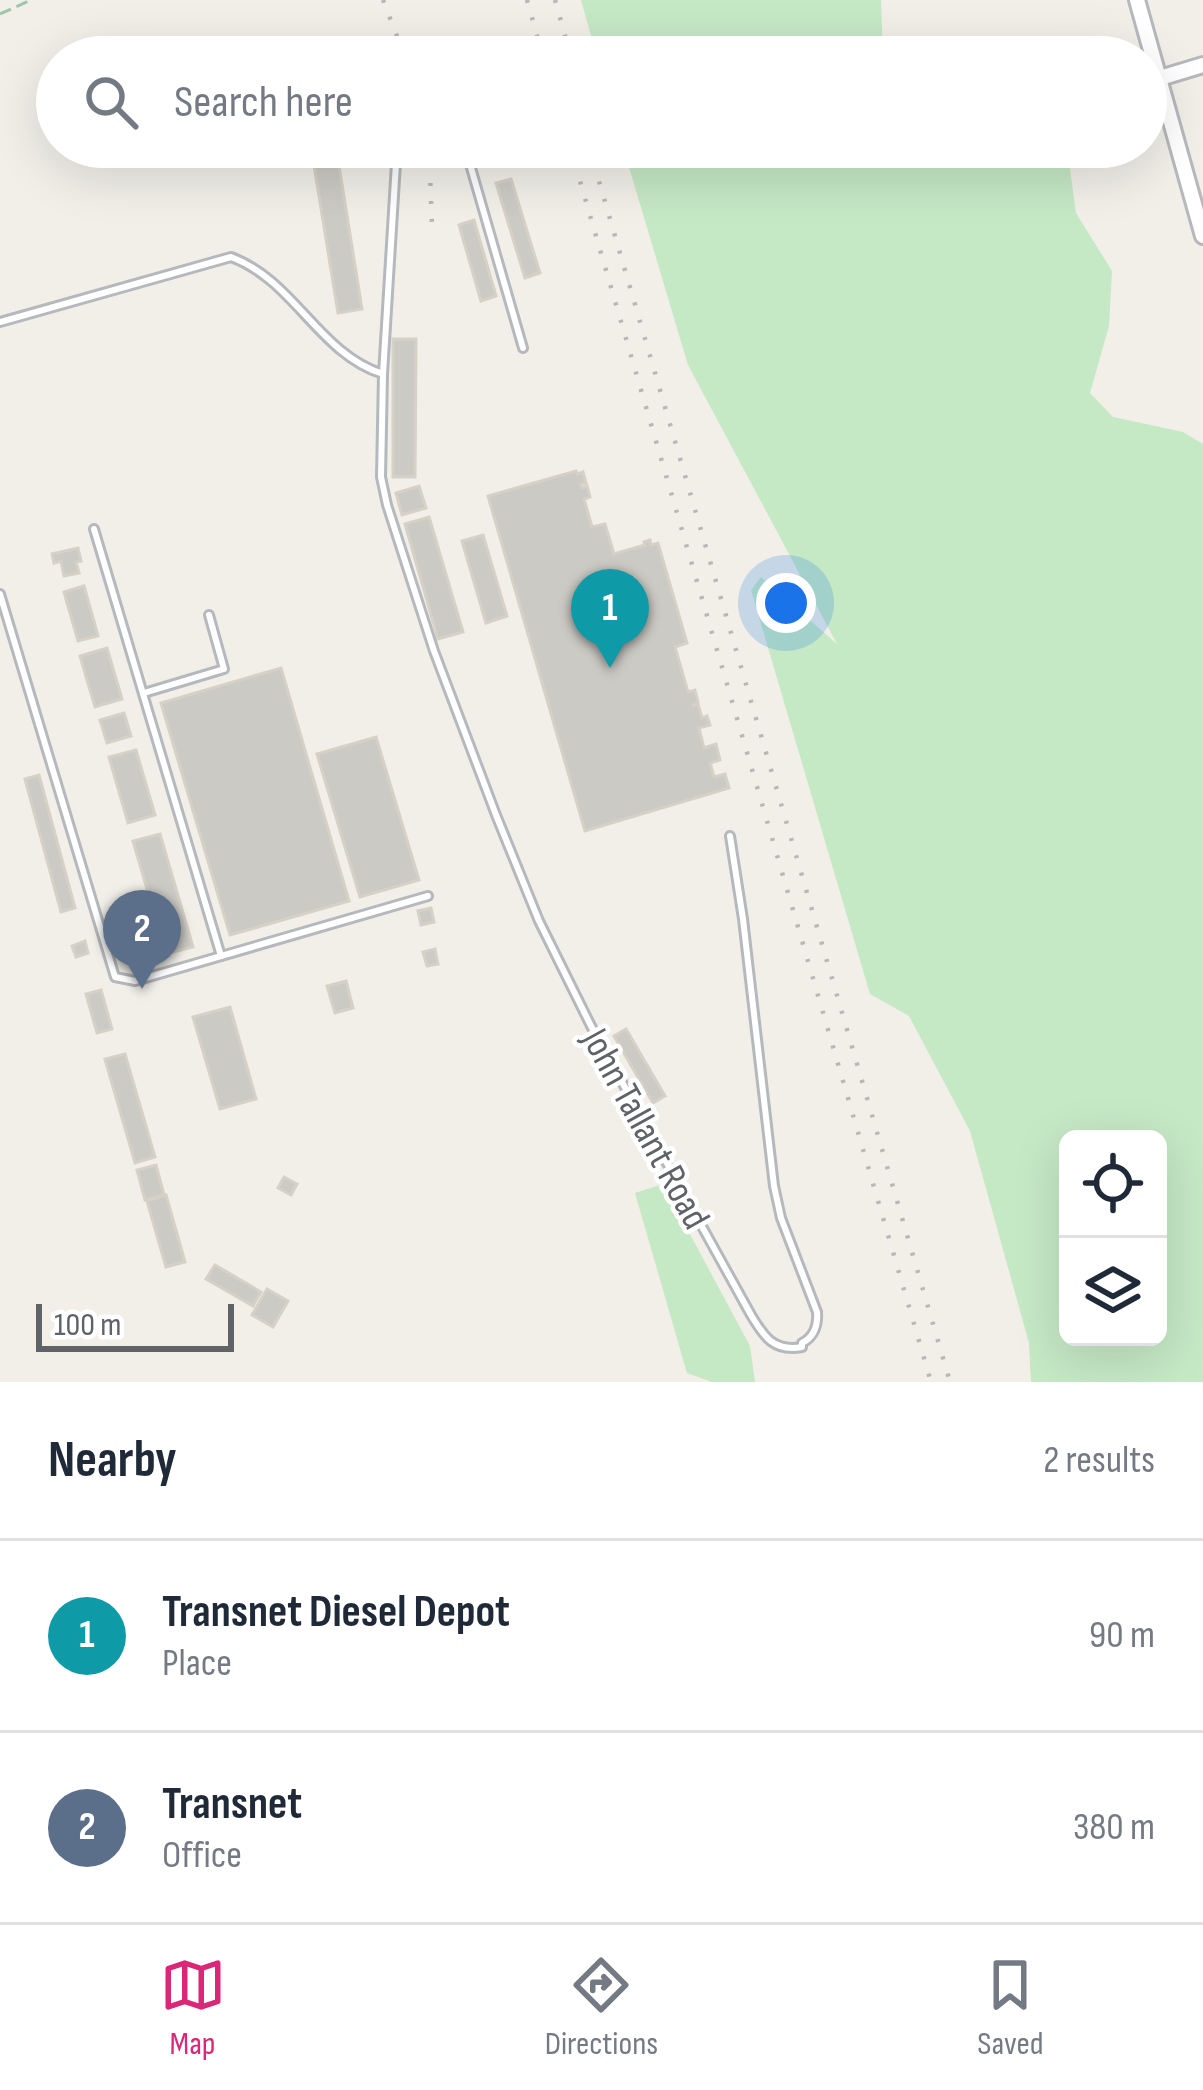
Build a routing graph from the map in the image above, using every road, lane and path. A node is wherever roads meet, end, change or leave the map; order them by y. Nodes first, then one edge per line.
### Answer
1 (31, 0) edge
2 (1137, 0) edge
3 (0, 14) edge
4 (1148, 36) edge
5 (1203, 65) edge
6 (1167, 76) edge
7 (1167, 102) edge
8 (1203, 153) edge
9 (1184, 159) junction
10 (396, 168) edge
11 (471, 168) edge
12 (1203, 236) edge
13 (0, 322) edge
14 (523, 349) dead end
15 (383, 374) junction
16 (94, 530) dead end
17 (0, 595) edge
18 (209, 615) dead end
19 (145, 693) junction
20 (730, 836) dead end
21 (428, 896) dead end
22 (221, 956) junction

1 - 3 path
2 - 4 street
5 - 6 street
7 - 9 street
8 - 9 street
9 - 12 street
10 - 15 lane, John Tallant Road
11 - 14 lane
13 - 15 lane
15 - 20 lane, John Tallant Road
16 - 19 lane
17 - 22 lane
18 - 19 lane
19 - 22 lane
21 - 22 lane

